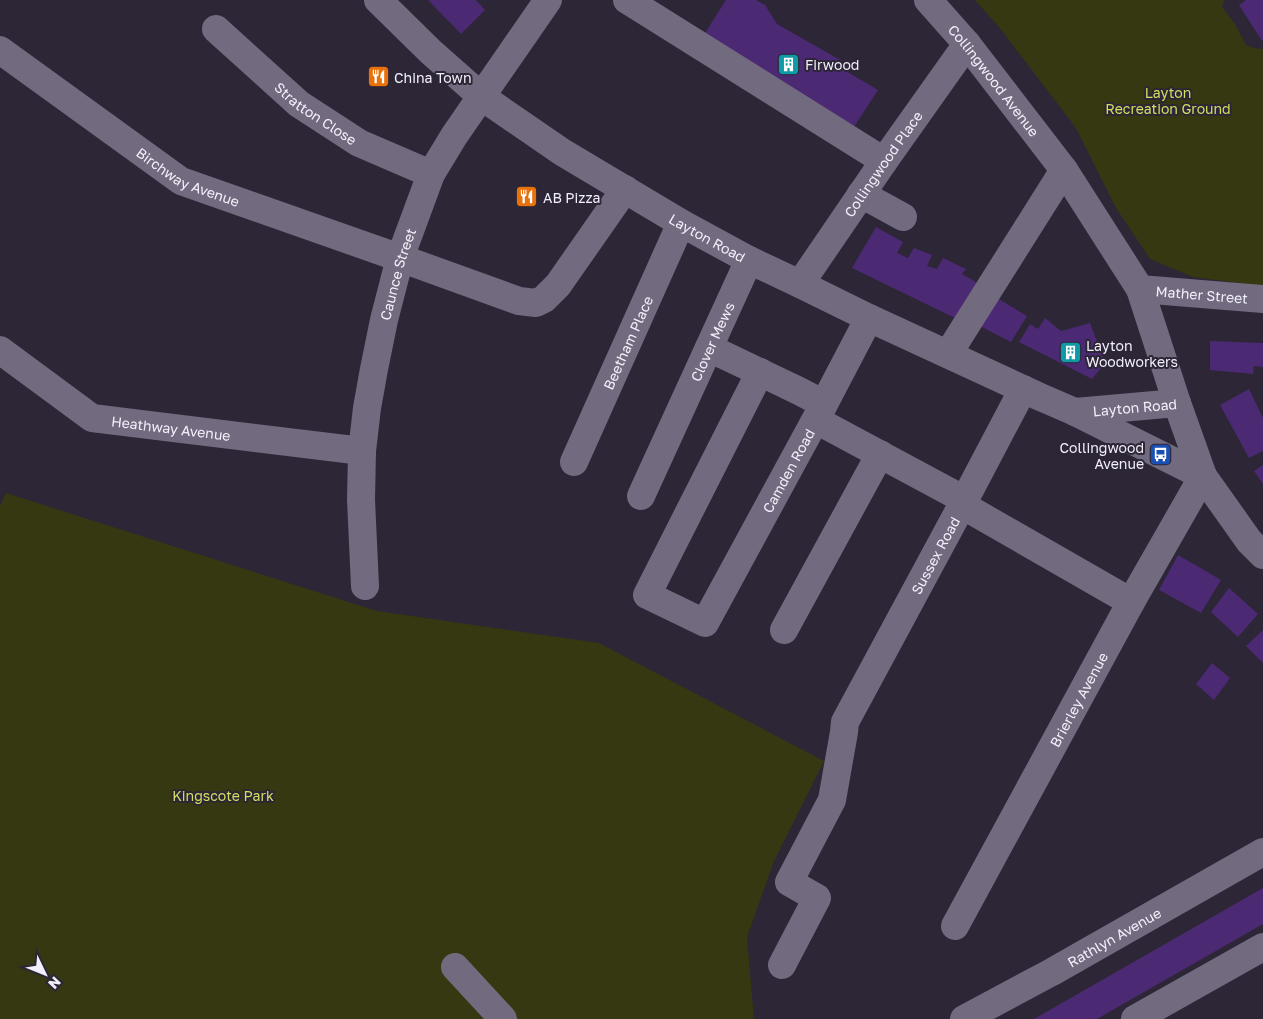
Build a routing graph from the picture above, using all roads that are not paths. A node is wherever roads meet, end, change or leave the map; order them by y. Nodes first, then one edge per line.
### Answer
1 (378, 0) edge
2 (548, 0) edge
3 (627, 0) edge
4 (928, 0) edge
5 (216, 30) dead end
6 (967, 44) junction
7 (0, 50) edge
8 (482, 97) junction
9 (884, 161) junction
10 (1064, 170) junction
11 (431, 174) junction
12 (625, 189) junction
13 (861, 194) junction
14 (903, 217) dead end
15 (681, 223) junction
16 (400, 258) junction
17 (749, 260) junction
18 (800, 284) junction
19 (1140, 289) junction
20 (1263, 299) edge
21 (869, 318) junction
22 (709, 348) junction
23 (0, 350) edge
24 (948, 354) junction
25 (760, 372) junction
26 (1023, 389) junction
27 (1177, 402) junction
28 (820, 412) junction
29 (1075, 412) junction
30 (362, 451) junction
31 (880, 454) junction
32 (574, 462) dead end
33 (1204, 476) junction
34 (641, 496) dead end
35 (964, 502) junction
36 (1263, 555) edge
37 (365, 586) dead end
38 (1131, 602) junction
39 (784, 630) dead end
40 (1263, 852) edge
41 (955, 926) dead end
42 (1263, 947) edge
43 (782, 965) dead end
44 (455, 967) dead end
45 (503, 1019) edge
46 (964, 1019) edge
47 (1135, 1019) edge

1 - 8 street, Layton Road
2 - 8 street, Caunce Street
3 - 9 street
4 - 6 street, Collingwood Avenue
5 - 11 street, Stratton Close
6 - 9 street, Collingwood Place
6 - 10 street, Collingwood Avenue
7 - 16 street, Birchway Avenue
8 - 11 street, Caunce Street
8 - 12 street, Layton Road
9 - 13 street, Collingwood Place
10 - 19 street, Collingwood Avenue
10 - 24 street
11 - 16 street, Caunce Street
12 - 15 street, Layton Road
12 - 16 street, Birchway Avenue
13 - 14 street
13 - 18 street, Collingwood Place
15 - 17 street, Layton Road
15 - 32 street, Beetham Place
16 - 30 street, Caunce Street
17 - 18 street, Layton Road
17 - 22 street, Clover Mews
18 - 21 street, Layton Road
19 - 20 street, Mather Street
19 - 27 street, Collingwood Avenue
21 - 24 street, Layton Road
21 - 28 street, Camden Road
22 - 25 street
22 - 34 street, Clover Mews
23 - 30 street, Heathway Avenue
24 - 26 street, Layton Road
25 - 28 street
25 - 28 street, Camden Road
26 - 29 street, Layton Road
26 - 35 street, Sussex Road
27 - 29 street, Layton Road
27 - 33 street, Layton Road
28 - 31 street
29 - 33 street, Layton Road
30 - 37 street, Caunce Street
31 - 35 street
31 - 39 street
33 - 36 street, Layton Road
33 - 38 street, Brierley Avenue
35 - 38 street
35 - 43 street, Sussex Road
38 - 41 street, Brierley Avenue
40 - 46 street, Rathlyn Avenue
42 - 47 street
44 - 45 street

